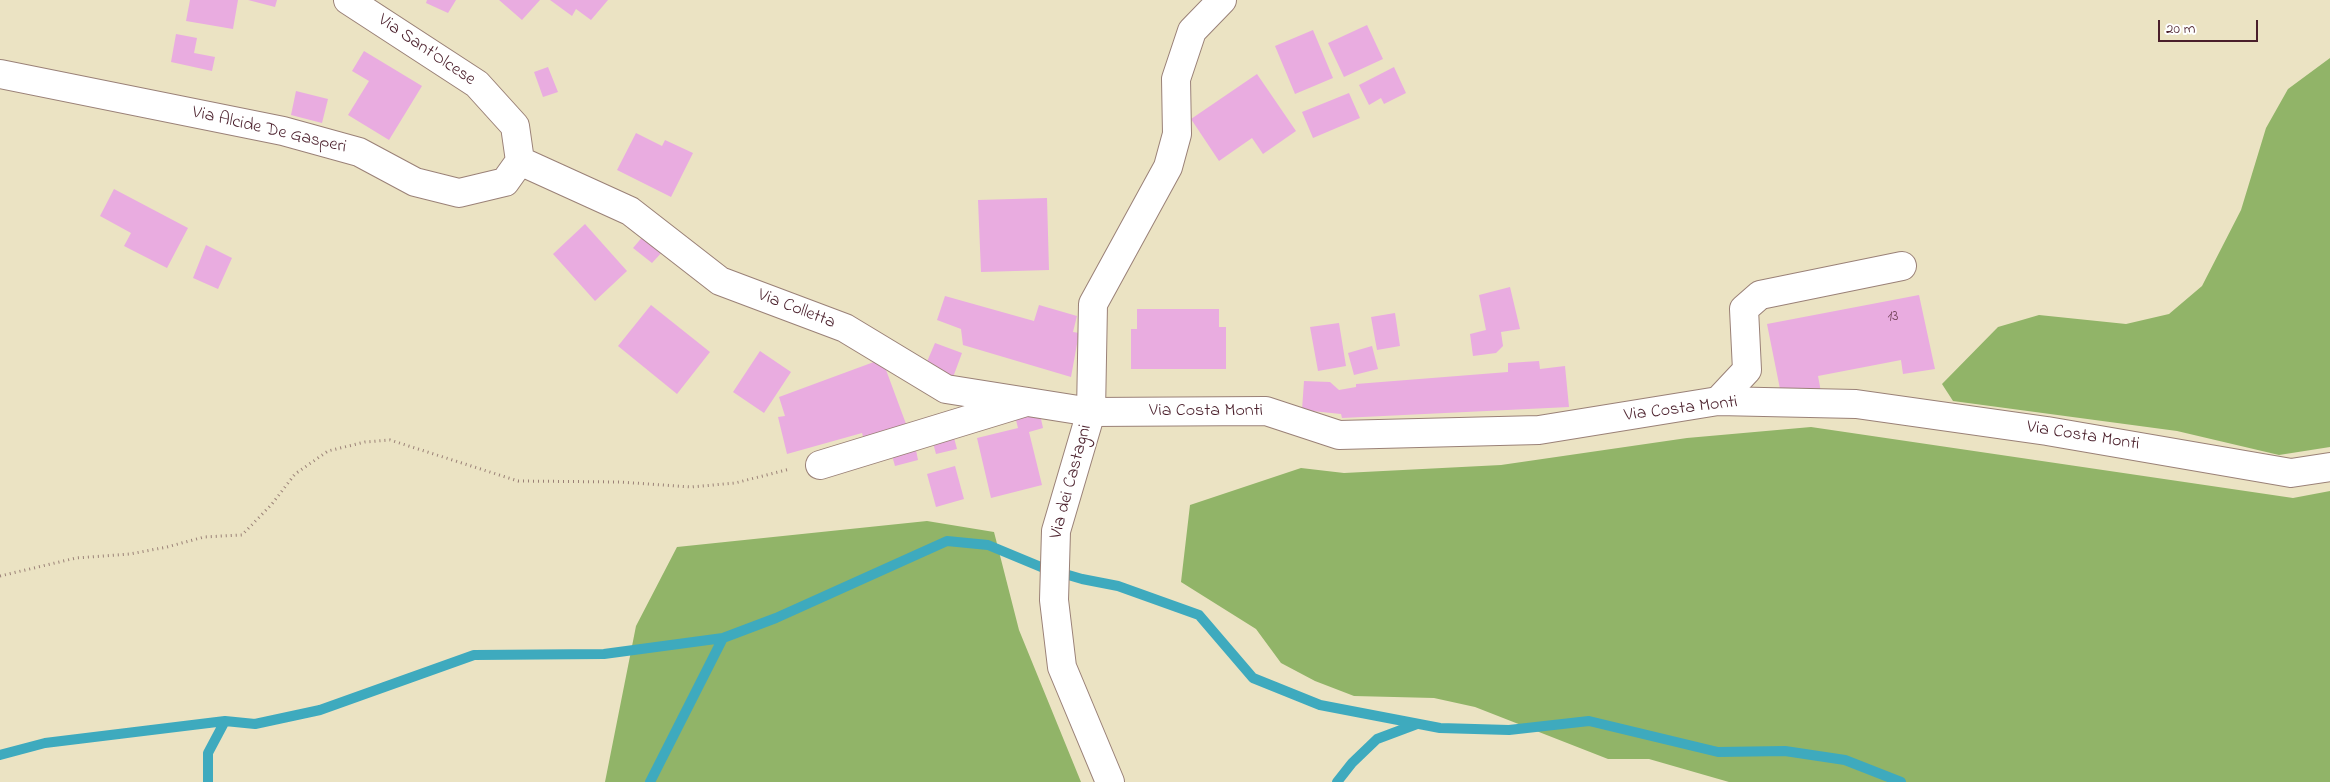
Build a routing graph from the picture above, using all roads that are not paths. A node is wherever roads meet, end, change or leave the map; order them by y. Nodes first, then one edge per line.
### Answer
1 (348, 0) edge
2 (1222, 0) edge
3 (0, 74) edge
4 (520, 161) junction
5 (1902, 266) dead end
6 (1026, 402) junction
7 (1718, 402) junction
8 (1091, 412) junction
9 (820, 465) road end
10 (2330, 467) edge
11 (1110, 782) edge

1 - 4 street, Via Sant'Olcese
2 - 8 street, Via dei Castagni
3 - 4 street, Via Alcide De Gasperi
4 - 6 street, Via Colletta
5 - 7 street
6 - 8 street, Via Colletta
6 - 9 street
7 - 8 street, Via Costa Monti
7 - 10 street, Via Costa Monti
8 - 11 street, Via dei Castagni

